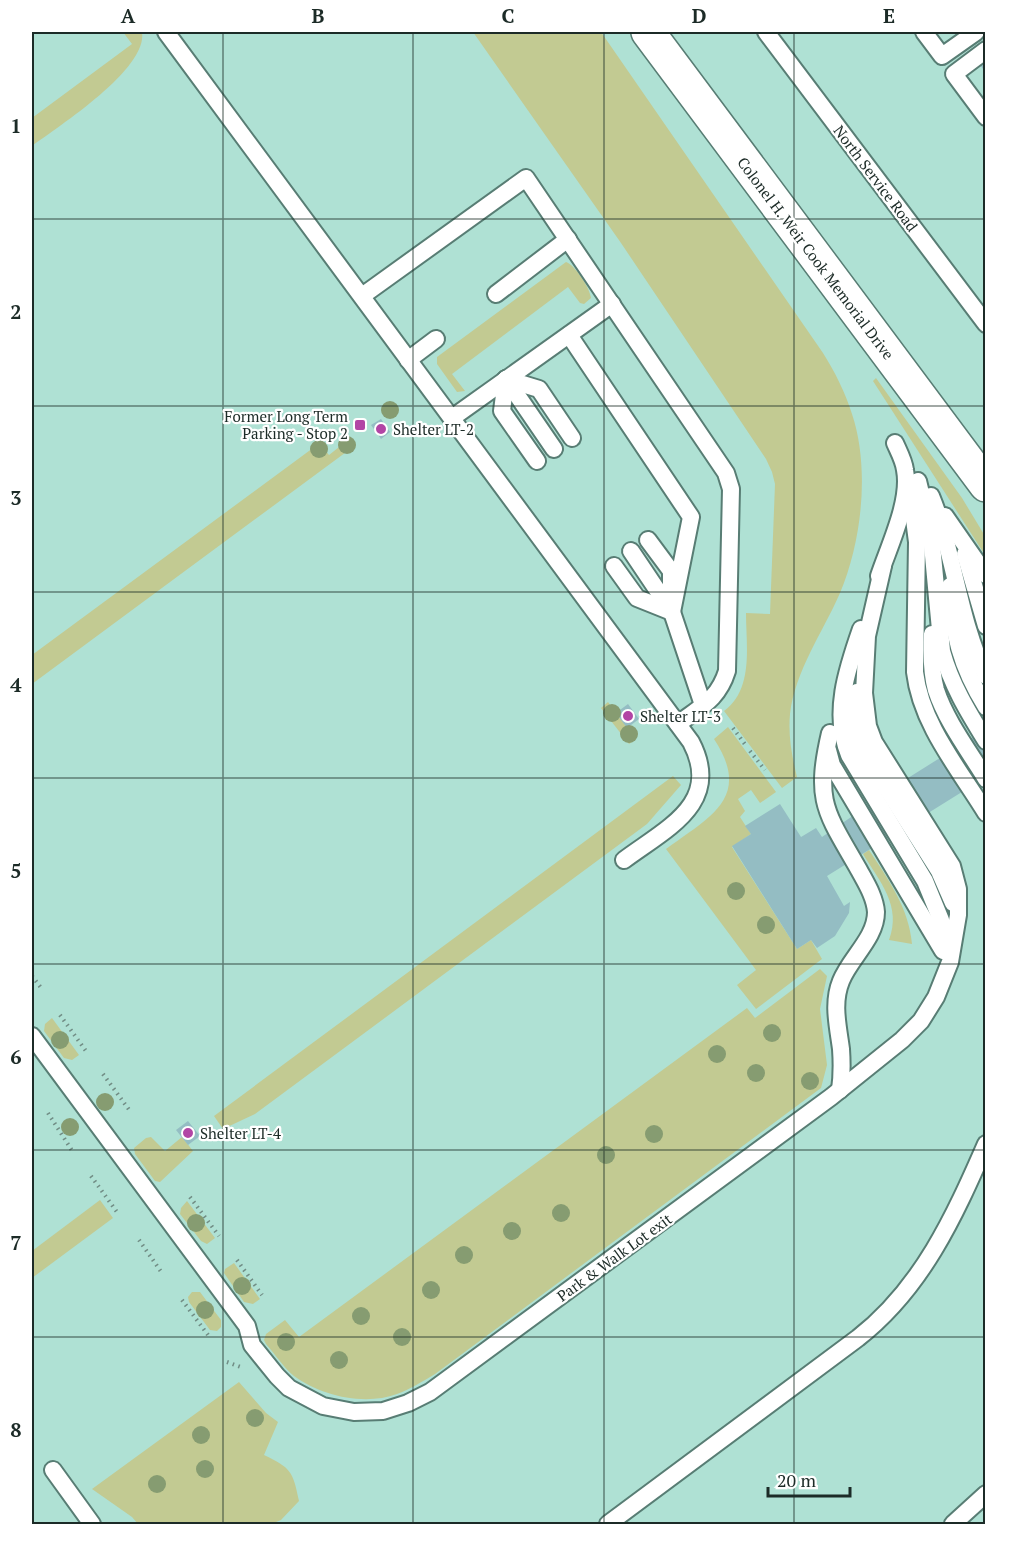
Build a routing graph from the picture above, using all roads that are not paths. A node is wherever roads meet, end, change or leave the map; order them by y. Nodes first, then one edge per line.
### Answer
1 (166, 32) edge
2 (648, 32) edge
3 (766, 32) edge
4 (924, 32) edge
5 (976, 32) edge
6 (986, 50) edge
7 (986, 117) edge
8 (568, 239) junction
9 (496, 294) dead end
10 (362, 296) junction
11 (612, 304) junction
12 (986, 324) edge
13 (569, 335) junction
14 (436, 339) dead end
15 (408, 360) junction
16 (506, 379) junction
17 (452, 418) junction
18 (572, 438) dead end
19 (895, 443) dead end
20 (554, 449) dead end
21 (537, 461) dead end
22 (910, 471) junction
23 (986, 485) edge
24 (931, 496) junction
25 (648, 540) dead end
26 (947, 543) junction
27 (631, 551) dead end
28 (614, 566) dead end
29 (883, 566) junction
30 (980, 570) edge
31 (934, 577) junction
32 (986, 599) edge
33 (672, 612) junction
34 (986, 626) edge
35 (846, 673) junction
36 (986, 676) edge
37 (703, 705) junction
38 (986, 707) edge
39 (678, 724) junction
40 (830, 733) junction
41 (986, 741) edge
42 (986, 779) edge
43 (986, 813) edge
44 (624, 860) dead end
45 (950, 962) junction
46 (32, 1036) edge
47 (840, 1090) junction
48 (986, 1144) edge
49 (53, 1470) dead end
50 (986, 1496) edge
51 (92, 1524) edge
52 (608, 1524) edge
53 (953, 1524) edge
54 (974, 1524) edge

1 - 10 lane
2 - 23 street, Colonel H. Weir Cook Memorial Drive
3 - 12 lane, North Service Road
4 - 5 lane
6 - 7 lane
8 - 9 lane
8 - 10 lane
8 - 11 lane
10 - 15 lane
11 - 13 lane
11 - 37 lane
13 - 16 lane
13 - 33 lane
14 - 15 lane
15 - 17 lane
16 - 17 lane
16 - 18 lane
16 - 20 lane
16 - 21 lane
17 - 39 lane
19 - 22 lane
22 - 24 lane
22 - 29 lane
22 - 31 lane
22 - 43 lane
24 - 26 lane
24 - 30 lane
25 - 33 lane
26 - 36 lane
26 - 38 lane
27 - 33 lane
28 - 33 lane
29 - 35 lane
29 - 45 lane, Park & Walk Lot exit
30 - 32 lane
30 - 34 lane
31 - 41 lane
31 - 42 lane
33 - 37 lane
35 - 40 lane
35 - 45 lane
37 - 39 lane
39 - 44 lane
40 - 45 lane
40 - 47 lane
45 - 47 lane, Park & Walk Lot exit
46 - 47 lane, Park & Walk Lot exit
48 - 52 lane
49 - 51 lane
50 - 53 lane
50 - 54 lane

